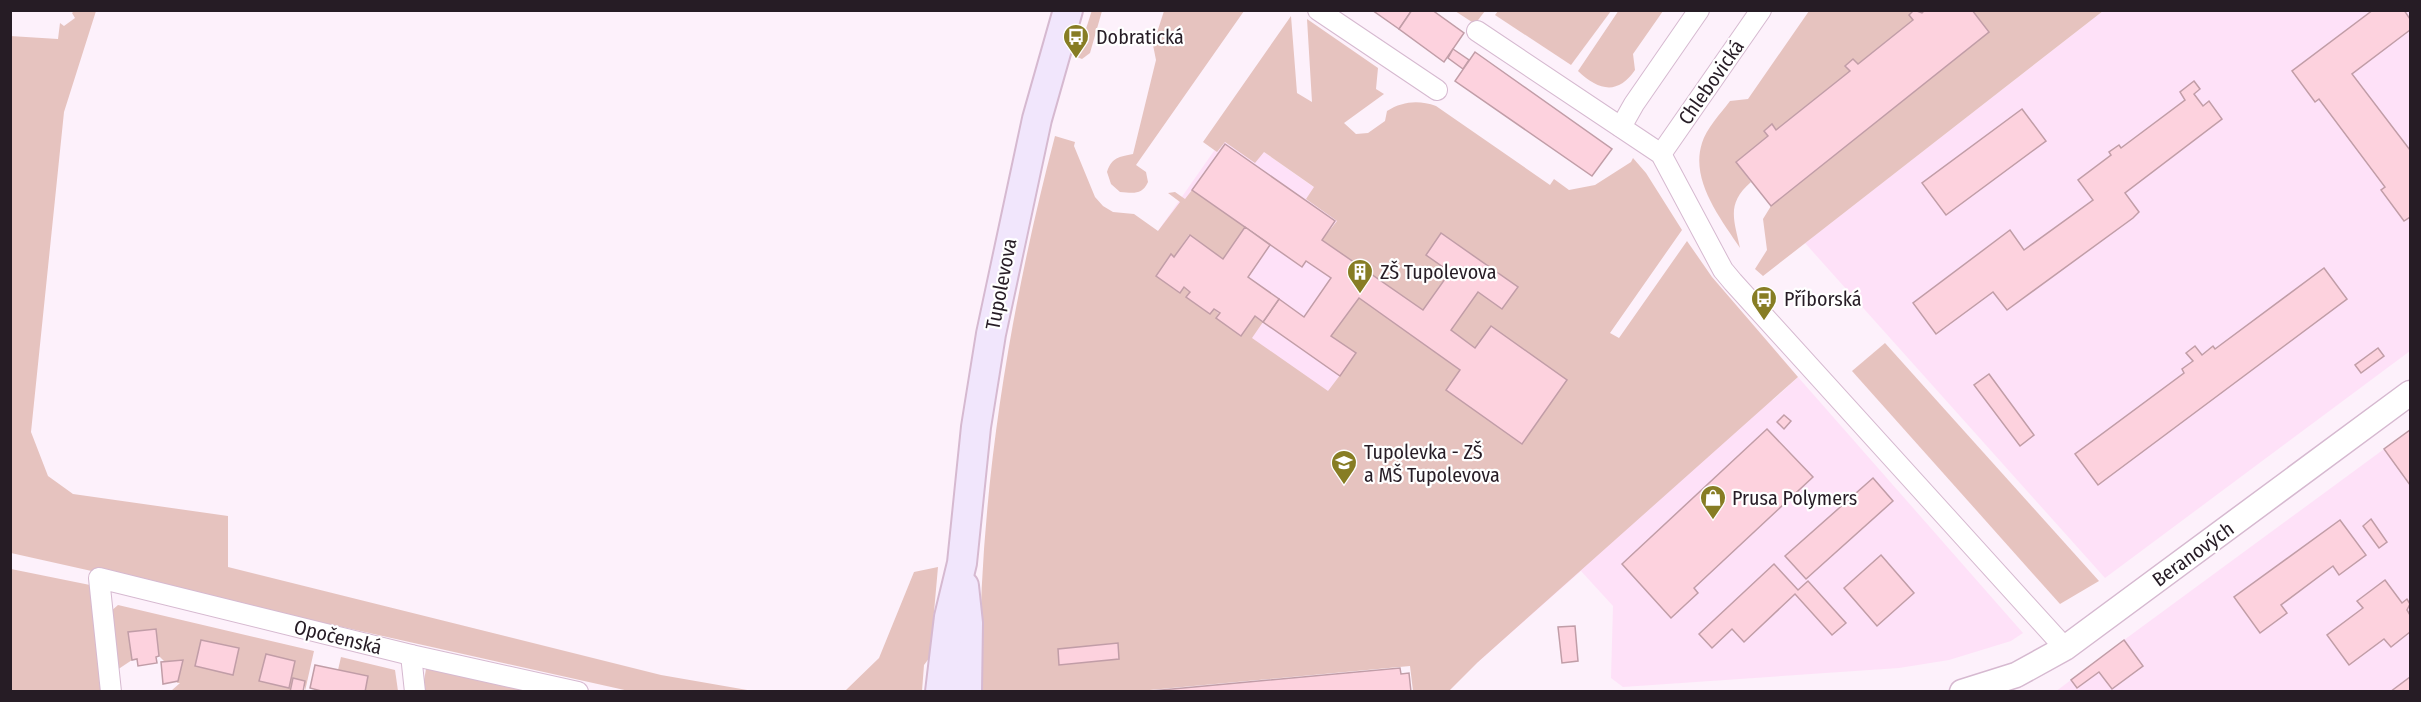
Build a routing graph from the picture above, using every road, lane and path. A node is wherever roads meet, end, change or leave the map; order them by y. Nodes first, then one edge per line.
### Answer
1 (1068, 10) edge
2 (1318, 10) edge
3 (1699, 10) edge
4 (1761, 10) edge
5 (1477, 30) dead end
6 (1437, 90) dead end
7 (1621, 127) junction
8 (1661, 154) junction
9 (2410, 393) edge
10 (962, 563) junction
11 (2065, 648) junction
12 (411, 654) junction
13 (111, 692) edge
14 (415, 692) edge
15 (578, 692) edge
16 (939, 692) edge
17 (967, 692) edge
18 (1962, 692) edge

1 - 10 main road, Tupolevova
2 - 6 street
3 - 7 street
4 - 8 street, Chlebovická
5 - 7 street
7 - 8 street
8 - 11 street
9 - 11 street, Beranových
10 - 16 main road, Tupolevova
10 - 17 main road, Tupolevova
11 - 18 street, Beranových
12 - 13 street, Opočenská
12 - 14 street
12 - 15 street, Opočenská

